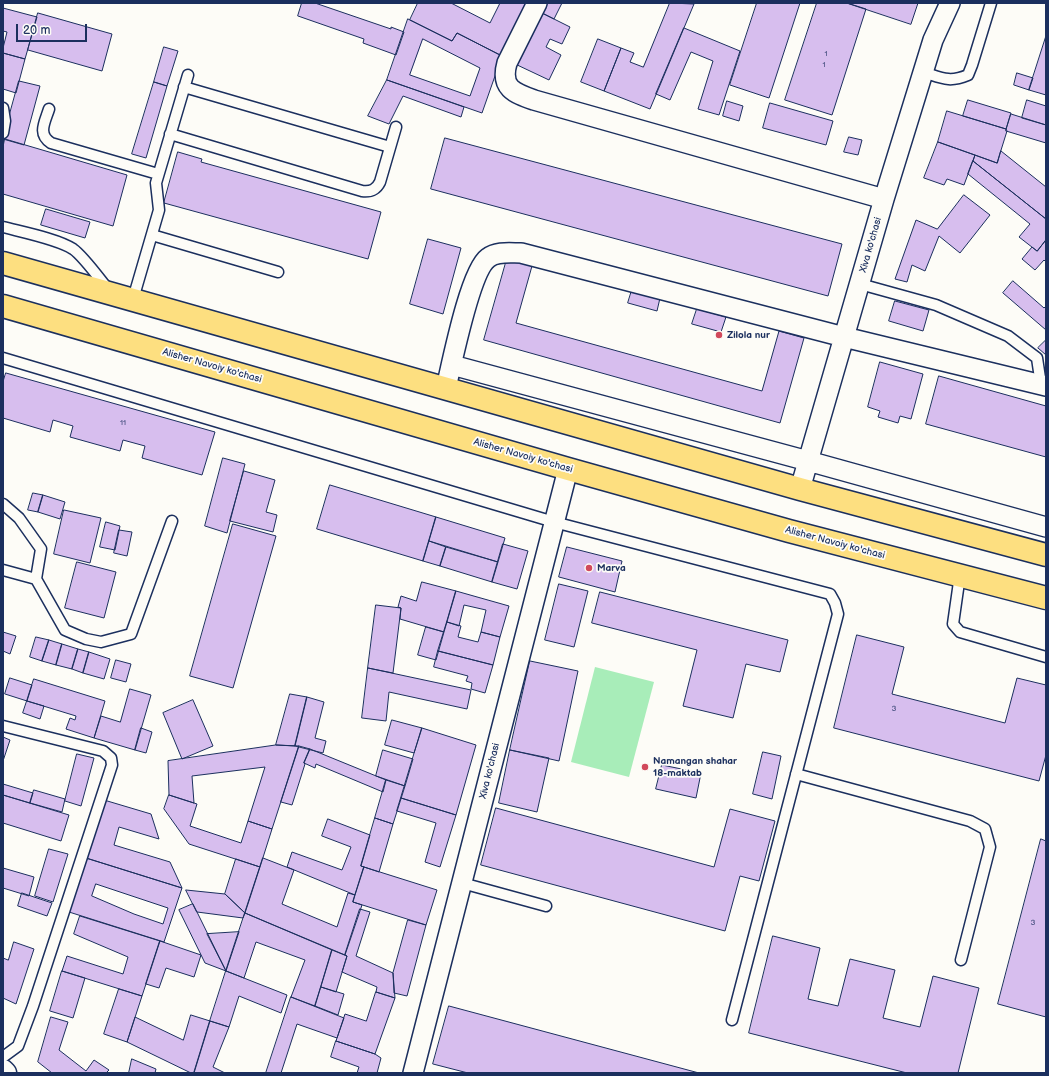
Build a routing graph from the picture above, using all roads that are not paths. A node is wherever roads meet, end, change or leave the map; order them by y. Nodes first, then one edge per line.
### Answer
1 (537, 3) edge
2 (950, 3) edge
3 (991, 3) edge
4 (923, 72) junction
5 (188, 75) dead end
6 (184, 87) junction
7 (3, 108) edge
8 (49, 109) dead end
9 (396, 127) dead end
10 (3, 133) edge
11 (170, 134) junction
12 (390, 148) junction
13 (158, 174) junction
14 (884, 199) junction
15 (3, 227) edge
16 (152, 235) junction
17 (3, 263) edge
18 (278, 272) dead end
19 (860, 284) junction
20 (112, 293) junction
21 (132, 299) junction
22 (3, 306) edge
23 (844, 337) junction
24 (3, 358) edge
25 (452, 365) junction
26 (1043, 385) edge
27 (446, 388) junction
28 (808, 461) junction
29 (568, 469) junction
30 (800, 489) junction
31 (3, 504) edge
32 (172, 520) dead end
33 (554, 522) junction
34 (1046, 527) edge
35 (1046, 555) edge
36 (3, 570) edge
37 (960, 575) junction
38 (36, 579) junction
39 (1046, 598) edge
40 (1046, 657) edge
41 (3, 726) edge
42 (796, 774) junction
43 (462, 883) junction
44 (546, 906) dead end
45 (961, 960) dead end
46 (732, 1020) dead end
47 (3, 1057) edge
48 (413, 1073) edge

1 - 14 street
2 - 4 street, Xiva ko'chasi
3 - 4 lane
4 - 14 street, Xiva ko'chasi
5 - 6 lane
6 - 11 lane
6 - 12 lane
7 - 10 lane
8 - 13 lane
9 - 12 lane
11 - 12 lane
11 - 13 lane
13 - 16 lane
14 - 19 street, Xiva ko'chasi
15 - 20 lane
16 - 18 lane
16 - 21 lane
17 - 20 main road
19 - 23 street, Xiva ko'chasi
19 - 26 lane
20 - 21 main road
21 - 27 main road
22 - 29 main road, Alisher Navoiy ko'chasi
23 - 25 street
23 - 26 street
23 - 28 street, Xiva ko'chasi
24 - 33 lane
25 - 27 street
25 - 28 street
27 - 30 main road
28 - 30 street, Xiva ko'chasi
28 - 34 street
29 - 33 street, Xiva ko'chasi
29 - 37 main road, Alisher Navoiy ko'chasi
30 - 35 main road
31 - 38 lane
32 - 38 lane
33 - 42 lane
33 - 43 street, Xiva ko'chasi
36 - 38 lane
37 - 39 main road, Alisher Navoiy ko'chasi
37 - 40 lane
41 - 47 lane
42 - 45 lane
42 - 46 lane
43 - 44 lane
43 - 48 street, Xiva ko'chasi

